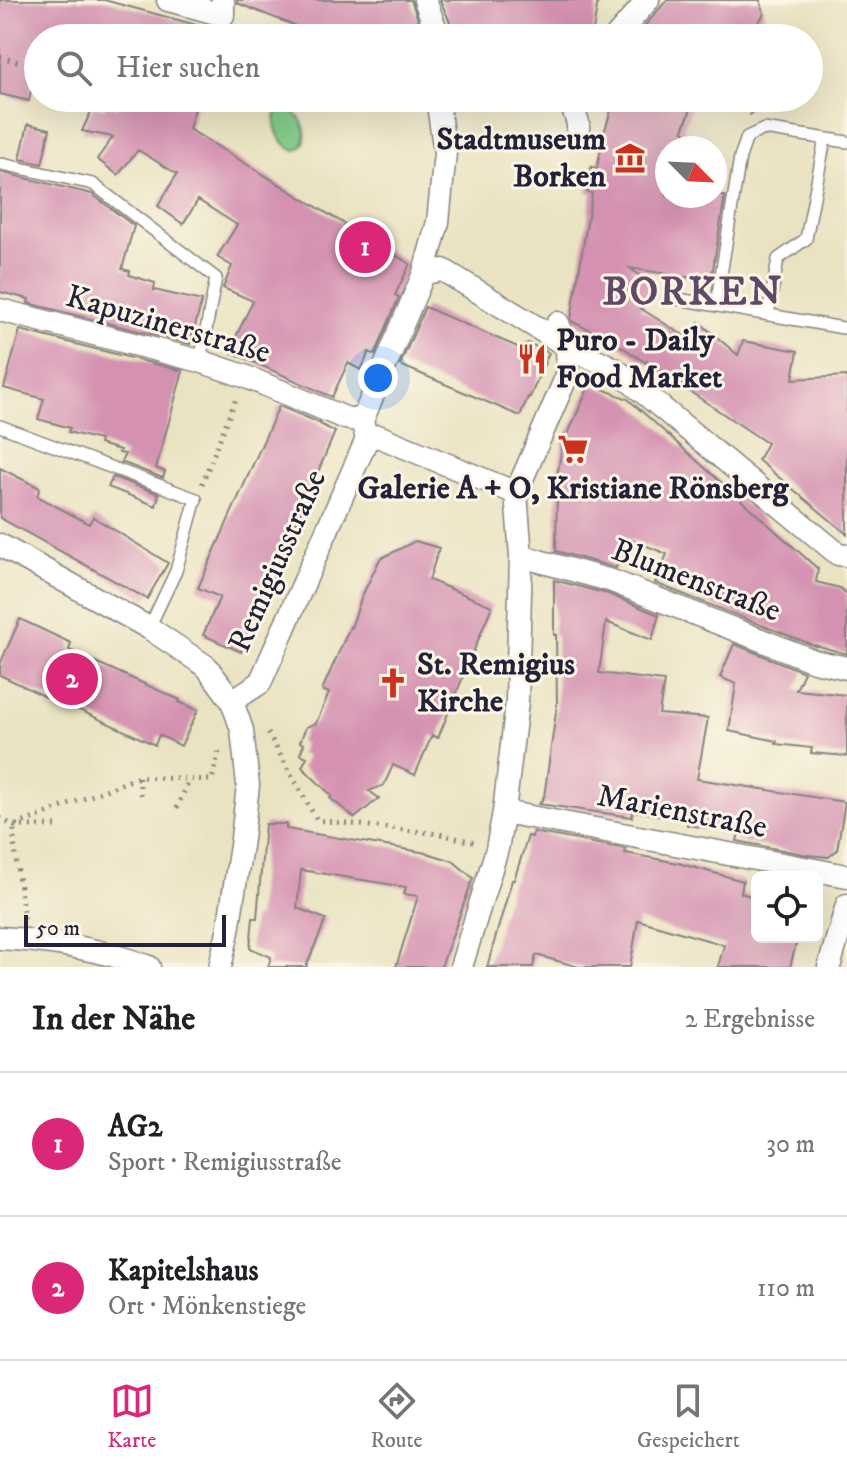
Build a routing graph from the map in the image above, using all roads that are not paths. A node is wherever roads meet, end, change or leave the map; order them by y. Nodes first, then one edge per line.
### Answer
1 (168, 0) edge
2 (425, 0) edge
3 (648, 0) edge
4 (223, 8) edge
5 (434, 24) edge
6 (627, 24) edge
7 (439, 112) edge
8 (574, 112) edge
9 (578, 137) dead end
10 (825, 139) junction
11 (847, 142) edge
12 (2, 164) dead end
13 (424, 273) junction
14 (678, 299) dead end
15 (716, 306) junction
16 (0, 310) edge
17 (768, 315) junction
18 (558, 323) dead end
19 (843, 328) dead end
20 (567, 346) junction
21 (200, 361) junction
22 (0, 426) edge
23 (364, 430) junction
24 (516, 493) junction
25 (0, 545) edge
26 (847, 555) edge
27 (521, 556) junction
28 (149, 628) junction
29 (847, 668) edge
30 (232, 701) junction
31 (504, 812) junction
32 (847, 876) edge
33 (847, 905) edge
34 (0, 938) edge
35 (149, 967) edge
36 (203, 967) edge
37 (219, 967) edge
38 (461, 967) edge
39 (829, 967) edge

1 - 4 street
2 - 5 street
3 - 6 street
7 - 13 street, Remigiusstraße
8 - 9 street
10 - 11 lane
10 - 15 lane
10 - 17 lane
12 - 21 lane
13 - 20 street
13 - 23 street, Remigiusstraße
14 - 15 lane
15 - 17 lane
16 - 21 street, Kapuzinerstraße
17 - 19 lane
18 - 20 street
20 - 24 street
20 - 26 street
21 - 23 street, Kapuzinerstraße
22 - 28 lane
23 - 24 street, Kapuzinerstraße
23 - 30 street, Remigiusstraße
24 - 27 street
25 - 28 street
27 - 29 street, Blumenstraße
27 - 31 street
28 - 30 street
30 - 37 street
31 - 32 street, Marienstraße
31 - 38 street
33 - 39 street
34 - 35 street
36 - 37 street

